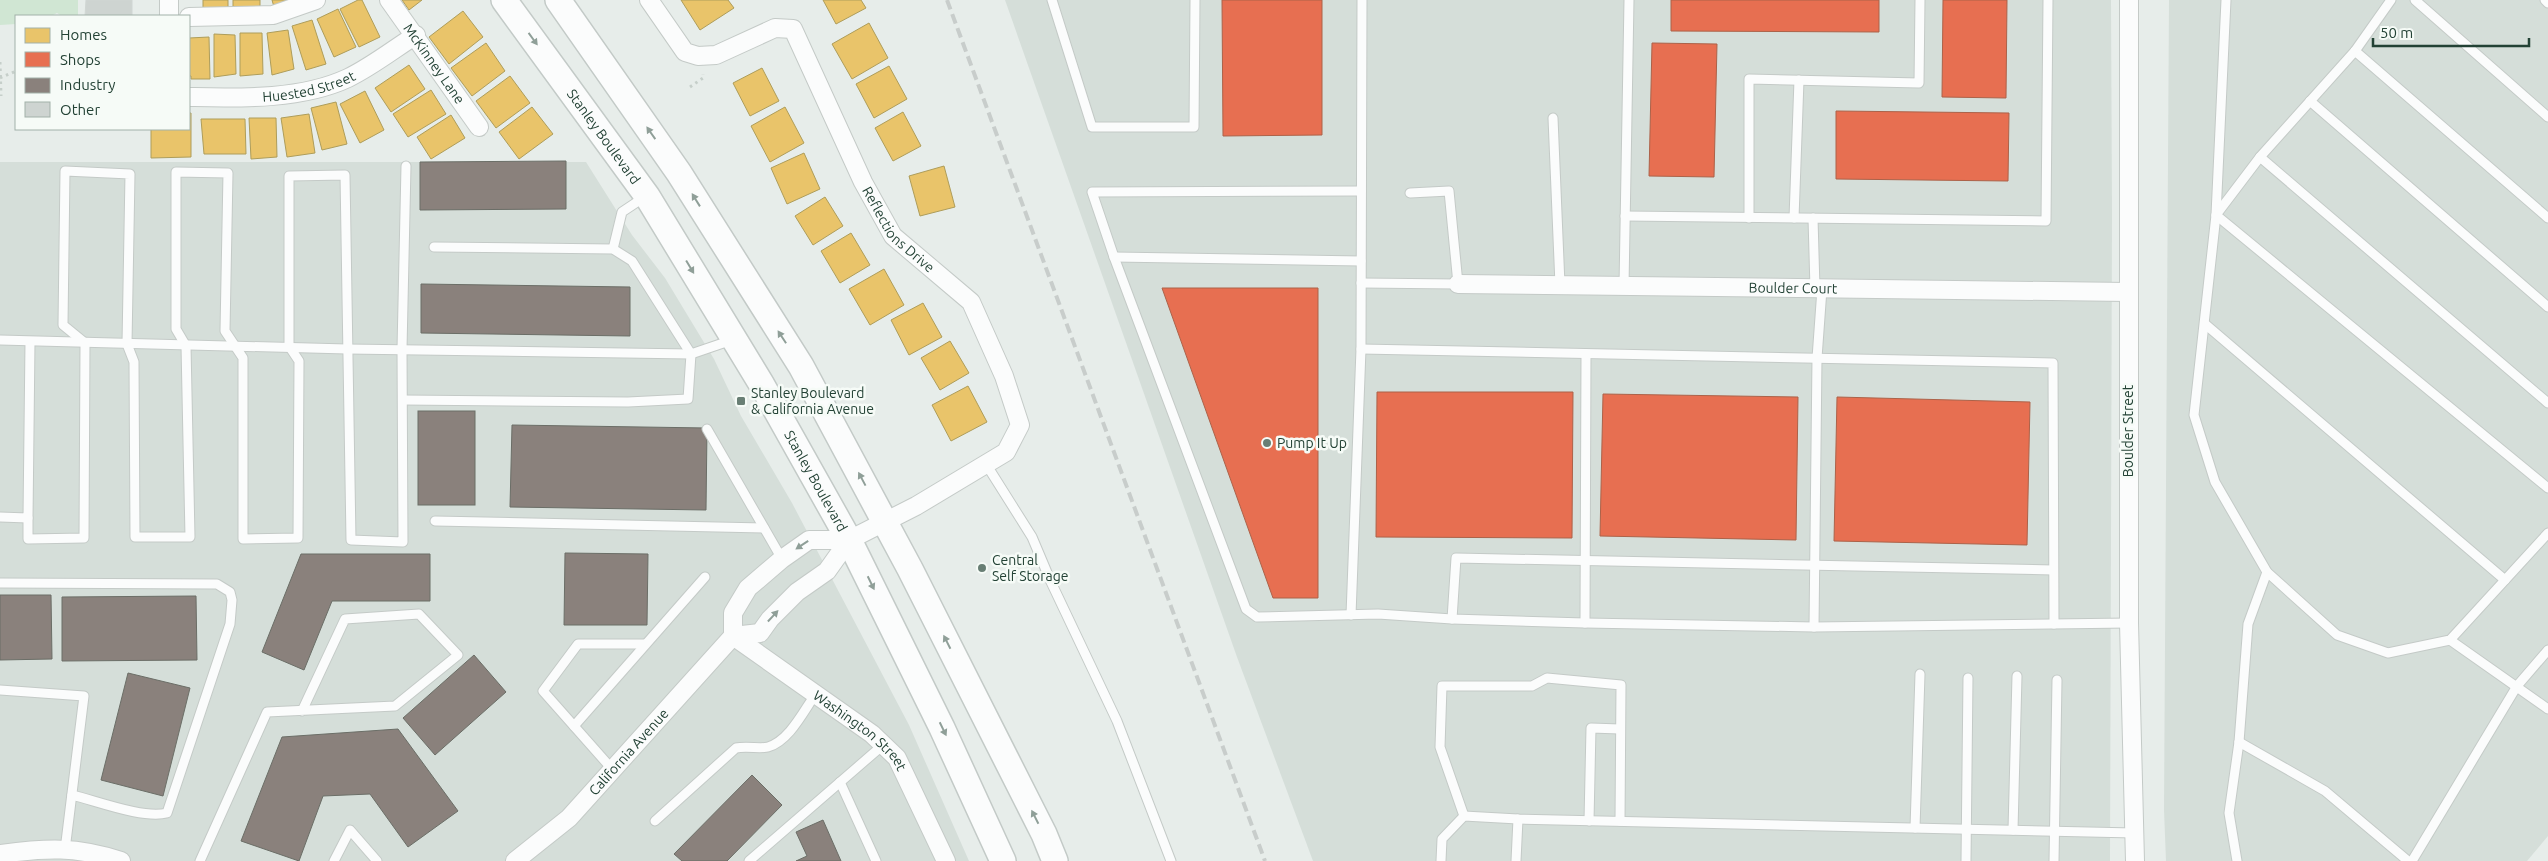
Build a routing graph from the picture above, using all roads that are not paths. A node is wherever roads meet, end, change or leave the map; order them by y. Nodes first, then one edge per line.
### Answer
1 (169, 0) edge
2 (316, 0) edge
3 (389, 0) edge
4 (504, 0) edge
5 (546, 0) edge
6 (558, 0) edge
7 (649, 0) edge
8 (1052, 0) edge
9 (1195, 0) edge
10 (1362, 0) edge
11 (1629, 0) edge
12 (1920, 0) edge
13 (2048, 0) edge
14 (2129, 0) edge
15 (2226, 0) edge
16 (2391, 0) edge
17 (2415, 0) edge
18 (2545, 0) edge
19 (2548, 3) edge
20 (169, 15) edge
21 (190, 17) edge
22 (574, 21) junction
23 (416, 35) junction
24 (2355, 50) junction
25 (1799, 80) junction
26 (190, 97) edge
27 (2310, 100) junction
28 (2548, 117) edge
29 (1553, 118) dead end
30 (479, 127) dead end
31 (2260, 157) junction
32 (406, 166) dead end
33 (679, 173) junction
34 (1361, 192) junction
35 (1410, 193) dead end
36 (647, 196) junction
37 (2216, 215) junction
38 (1625, 216) junction
39 (1749, 218) junction
40 (1794, 218) junction
41 (1813, 218) junction
42 (2548, 218) edge
43 (434, 247) dead end
44 (613, 250) junction
45 (1114, 257) junction
46 (1361, 261) junction
47 (1361, 283) junction
48 (1458, 284) junction
49 (1560, 285) junction
50 (1624, 286) junction
51 (1819, 288) junction
52 (2128, 292) junction
53 (2548, 307) edge
54 (2205, 324) junction
55 (734, 339) junction
56 (0, 340) edge
57 (30, 342) junction
58 (85, 343) junction
59 (127, 344) junction
60 (232, 345) junction
61 (186, 346) junction
62 (289, 346) junction
63 (347, 349) junction
64 (402, 349) junction
65 (1361, 349) junction
66 (691, 354) junction
67 (1586, 354) junction
68 (1817, 358) junction
69 (403, 400) junction
70 (2548, 403) edge
71 (707, 429) dead end
72 (986, 464) junction
73 (2548, 488) edge
74 (0, 517) edge
75 (28, 518) junction
76 (435, 521) dead end
77 (885, 522) junction
78 (764, 528) junction
79 (2548, 533) edge
80 (849, 540) junction
81 (782, 559) junction
82 (1586, 561) junction
83 (1815, 565) junction
84 (2053, 570) junction
85 (2267, 572) junction
86 (704, 577) dead end
87 (2505, 580) junction
88 (0, 583) edge
89 (1351, 615) junction
90 (1452, 619) junction
91 (1586, 623) junction
92 (2129, 623) junction
93 (2054, 624) junction
94 (1814, 626) junction
95 (732, 636) junction
96 (2450, 640) junction
97 (645, 644) junction
98 (2548, 650) edge
99 (1920, 674) dead end
100 (2017, 676) dead end
101 (1968, 678) dead end
102 (2057, 680) dead end
103 (2517, 686) junction
104 (0, 690) edge
105 (815, 695) junction
106 (2548, 708) edge
107 (302, 711) junction
108 (574, 726) junction
109 (1620, 729) junction
110 (2238, 742) junction
111 (883, 745) junction
112 (612, 769) junction
113 (840, 782) junction
114 (72, 795) junction
115 (1464, 816) junction
116 (1518, 819) junction
117 (1589, 820) junction
118 (655, 821) dead end
119 (1620, 821) junction
120 (1915, 828) junction
121 (1966, 829) junction
122 (2013, 830) junction
123 (2054, 831) junction
124 (2134, 833) junction
125 (65, 850) junction
126 (0, 854) edge
127 (121, 861) edge
128 (200, 861) edge
129 (334, 861) edge
130 (377, 861) edge
131 (515, 861) edge
132 (749, 861) edge
133 (876, 861) edge
134 (946, 861) edge
135 (1003, 861) edge
136 (1055, 861) edge
137 (1171, 861) edge
138 (1440, 861) edge
139 (1516, 861) edge
140 (1966, 861) edge
141 (2054, 861) edge
142 (2135, 861) edge
143 (2237, 861) edge
144 (2408, 861) edge
145 (2412, 861) edge

1 - 20 street
2 - 21 street
3 - 23 street, McKinney Lane
4 -> 36 main road, Stanley Boulevard
5 - 22 main road
6 - 22 main road
7 - 72 street, Reflections Drive
8 - 9 lane
10 - 34 lane
11 - 38 lane
12 - 25 lane
13 - 41 lane
14 - 52 street, Boulder Street
15 - 37 lane
16 - 24 lane
17 - 28 lane
18 - 19 lane
33 -> 22 main road
23 - 26 street, Huested Street
23 - 30 street, McKinney Lane
24 - 27 lane
24 - 42 lane
25 - 39 lane
25 - 40 lane
27 - 31 lane
27 - 53 lane
29 - 49 lane
31 - 37 lane
31 - 70 lane
32 - 64 lane
33 - 36 main road
77 -> 33 main road
34 - 45 lane
34 - 46 lane
35 - 48 lane
36 - 44 lane
36 -> 55 main road, Stanley Boulevard
37 - 54 lane
37 - 73 lane
38 - 39 lane
38 - 50 lane
39 - 40 lane
40 - 41 lane
41 - 51 lane
43 - 44 lane
44 - 66 lane
45 - 46 lane
45 - 89 lane
46 - 47 lane
47 - 48 lane
47 - 65 lane
48 - 49 street, Boulder Court
49 - 50 street, Boulder Court
50 - 51 street, Boulder Court
51 - 52 street, Boulder Court
51 - 68 lane
52 - 92 street, Boulder Street
54 - 85 lane
54 - 87 lane
55 - 66 lane
55 - 80 main road, Stanley Boulevard
56 - 57 lane
57 - 58 lane
57 - 75 lane
58 - 59 lane
58 - 59 lane
58 - 75 lane
59 - 61 lane
59 - 61 lane
60 - 61 lane
60 - 61 lane
60 - 62 lane
60 - 62 lane
62 - 63 lane
62 - 63 lane
63 - 64 lane
63 - 69 lane
64 - 66 lane
64 - 69 lane
65 - 67 lane
65 - 89 lane
66 - 69 lane
67 - 68 lane
67 - 82 lane
68 - 83 lane
68 - 84 lane
71 - 78 lane
72 - 77 street, Reflections Drive
72 - 137 lane
74 - 75 lane
76 - 78 lane
77 - 80 street
136 -> 77 main road
78 - 81 lane
79 - 87 lane
80 -> 81 street
95 -> 80 street
80 -> 135 main road, Stanley Boulevard
81 - 95 street
82 - 83 lane
82 - 90 lane
82 - 91 lane
83 - 84 lane
83 - 94 lane
84 - 93 lane
85 - 96 lane
85 - 110 lane
86 - 97 lane
87 - 96 lane
88 - 114 lane
89 - 90 lane
90 - 91 lane
91 - 94 lane
92 - 93 lane
92 - 124 street, Boulder Street
93 - 94 lane
95 - 105 street, Washington Street
95 - 112 street, California Avenue
96 - 103 lane
97 - 108 lane
97 - 108 lane
98 - 103 lane
99 - 120 lane
100 - 122 lane
101 - 121 lane
102 - 123 lane
103 - 106 lane
103 - 145 lane
104 - 114 lane
105 - 111 street, Washington Street
105 - 118 lane
107 - 107 lane
107 - 128 lane
108 - 112 lane
109 - 115 lane
109 - 117 lane
109 - 119 lane
110 - 143 lane
110 - 144 lane
111 - 113 lane
111 - 134 street, Washington Street
112 - 131 street, California Avenue
113 - 132 lane
113 - 133 lane
114 - 125 lane
115 - 116 lane
115 - 138 lane
116 - 117 lane
116 - 139 lane
117 - 119 lane
119 - 120 lane
120 - 121 lane
121 - 122 lane
121 - 140 lane
122 - 123 lane
123 - 124 lane
123 - 141 lane
124 - 142 street, Boulder Street
125 - 126 street
125 - 127 street
129 - 130 lane

